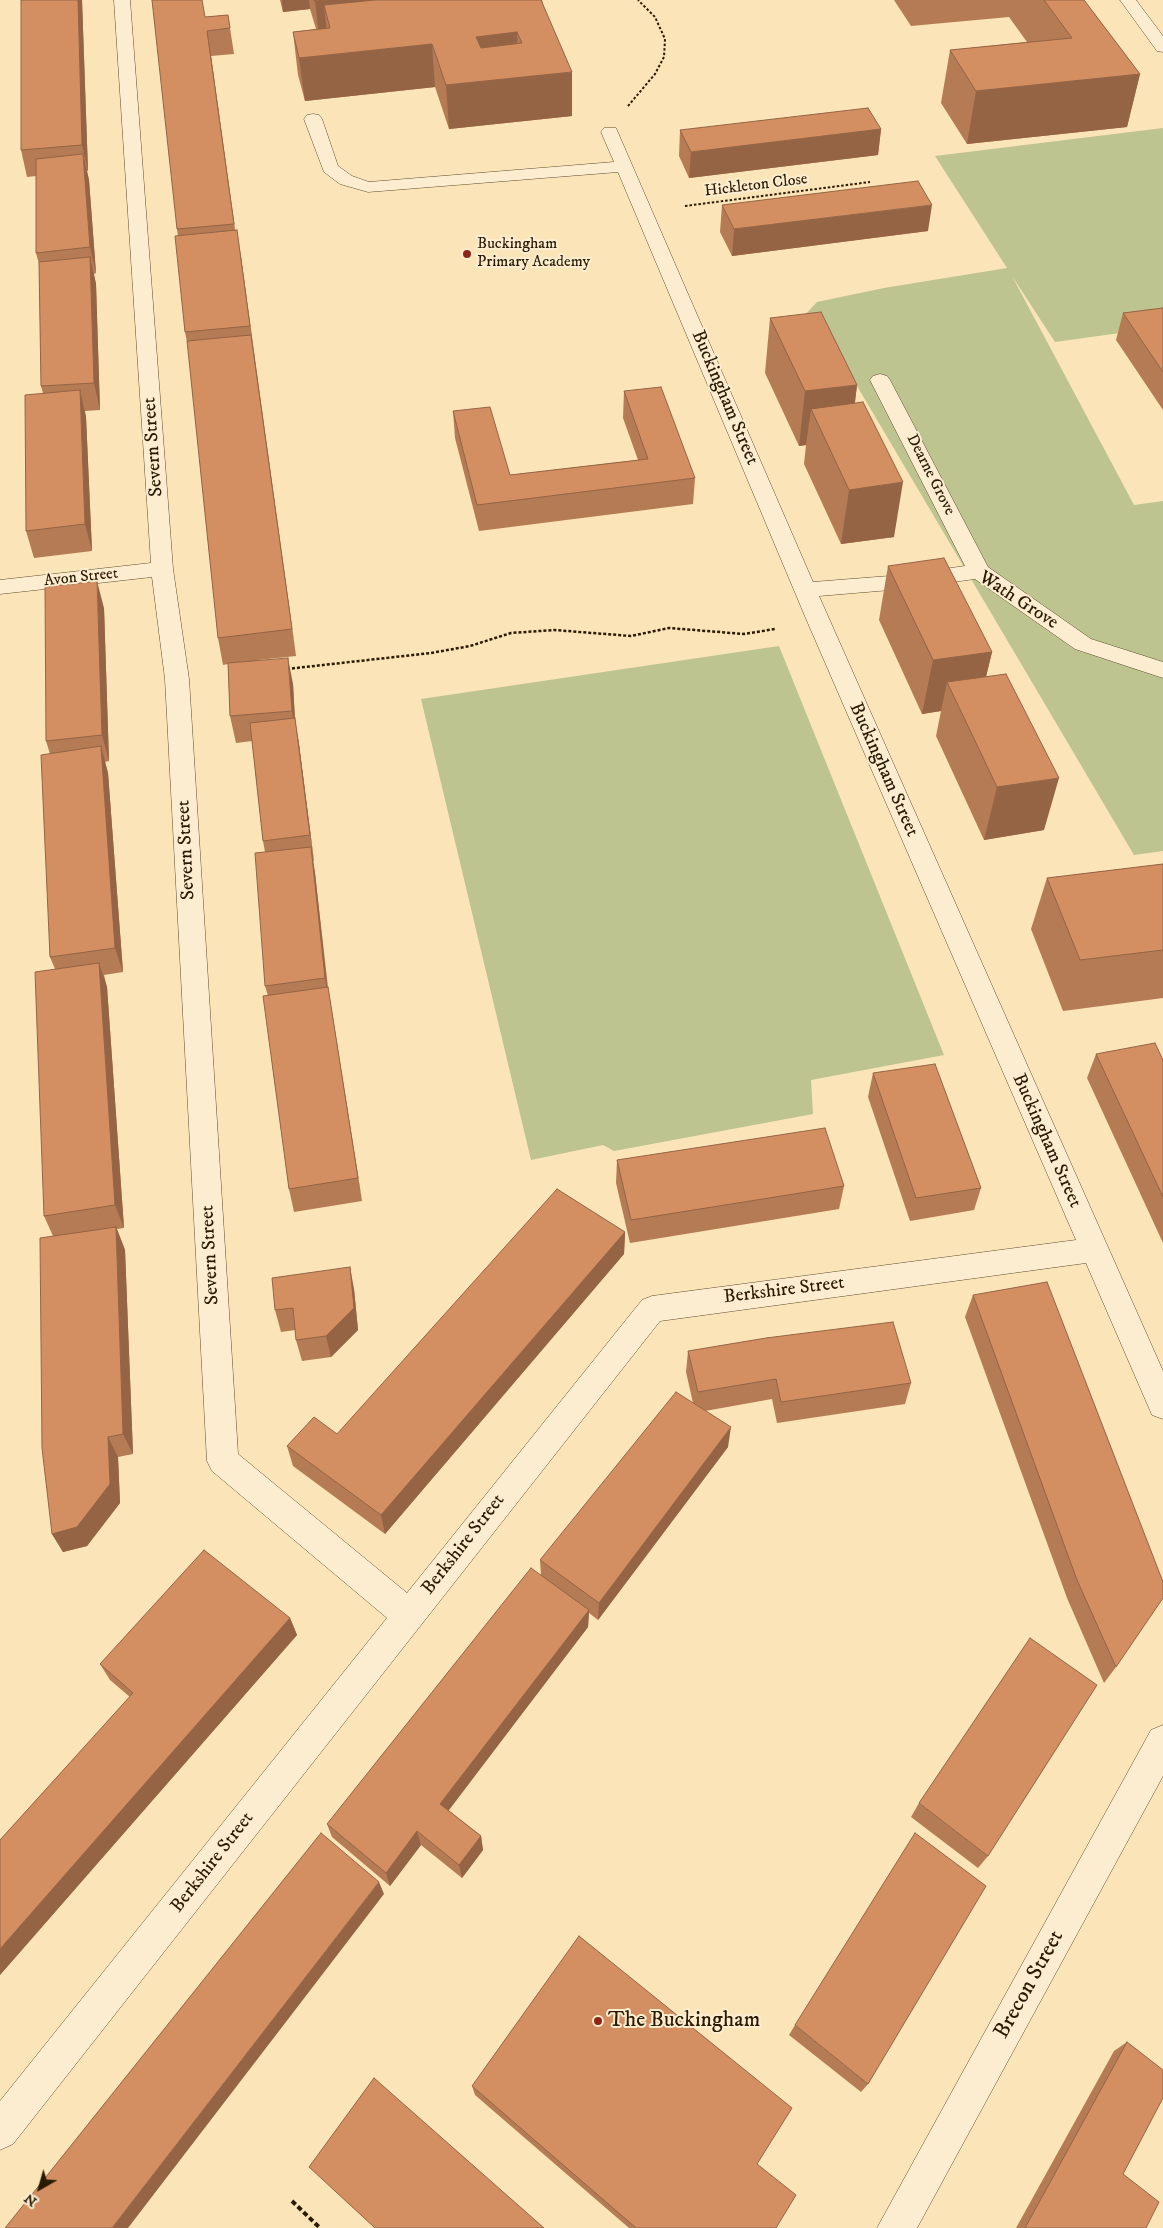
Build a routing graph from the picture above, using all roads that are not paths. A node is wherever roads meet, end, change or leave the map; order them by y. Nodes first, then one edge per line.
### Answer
1 (122, 0) edge
2 (1128, 0) edge
3 (1163, 47) edge
4 (313, 119) dead end
5 (610, 132) road end
6 (624, 166) junction
7 (880, 380) dead end
8 (162, 569) junction
9 (979, 570) junction
10 (0, 587) edge
11 (806, 590) junction
12 (1163, 670) edge
13 (1094, 1250) junction
14 (1163, 1405) edge
15 (409, 1615) junction
16 (1163, 1742) edge
17 (0, 2131) edge
18 (896, 2228) edge

1 - 8 street, Severn Street
2 - 3 street
4 - 6 street
5 - 6 street, Buckingham Street
6 - 11 street, Buckingham Street
7 - 9 street, Dearne Grove
8 - 10 street, Avon Street
8 - 15 street, Severn Street
9 - 11 street, Wath Grove
9 - 12 street, Wath Grove
11 - 13 street, Buckingham Street
13 - 14 street, Buckingham Street
13 - 15 street, Berkshire Street
15 - 17 street, Berkshire Street
16 - 18 street, Brecon Street

